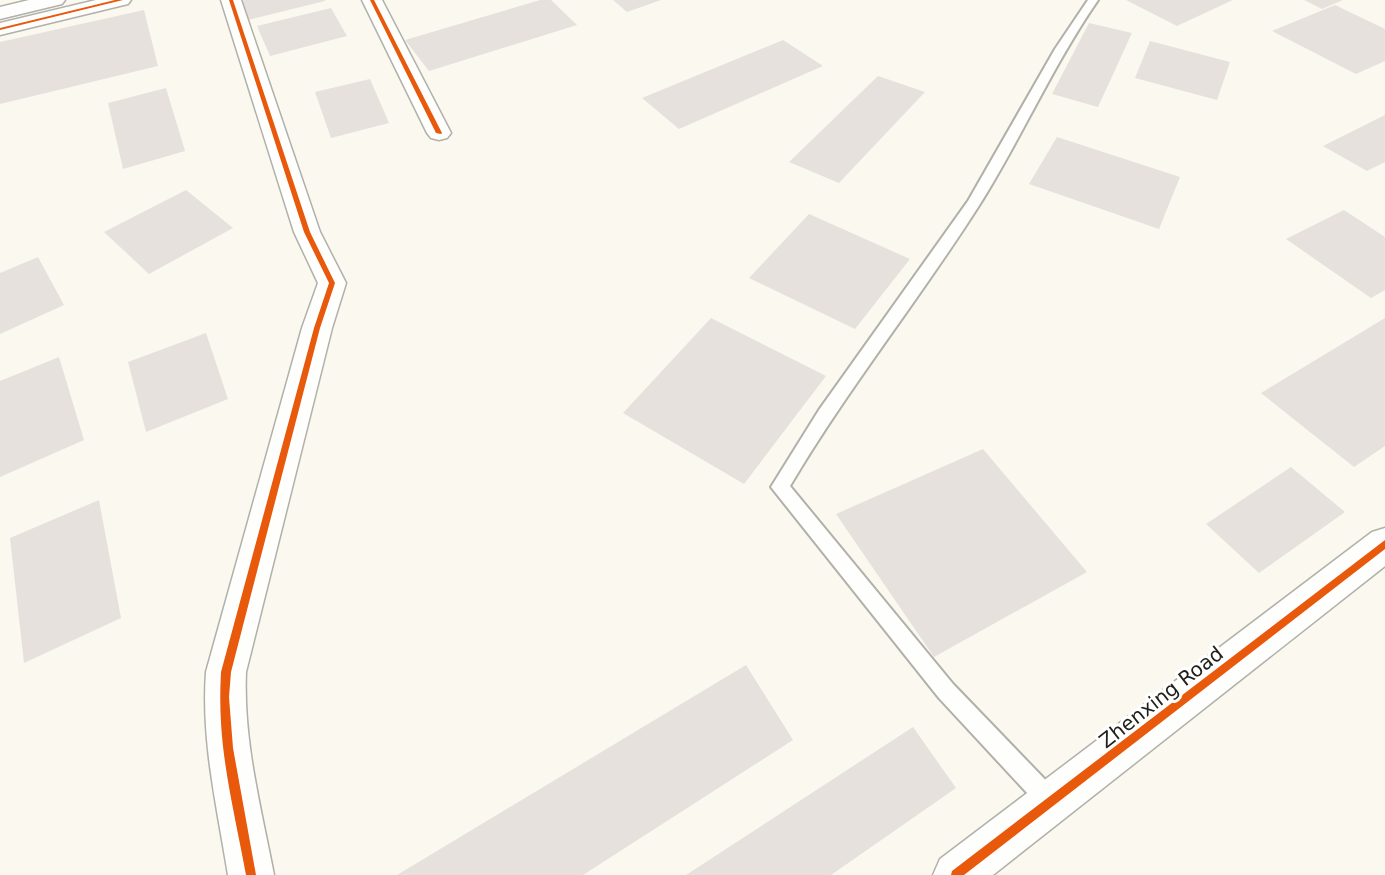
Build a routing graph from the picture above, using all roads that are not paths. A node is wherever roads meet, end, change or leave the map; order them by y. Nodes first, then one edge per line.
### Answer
1 (55, 0) edge
2 (121, 0) edge
3 (231, 0) edge
4 (372, 0) edge
5 (1093, 0) edge
6 (0, 13) edge
7 (0, 29) edge
8 (439, 133) dead end
9 (1385, 544) edge
10 (1051, 802) junction
11 (250, 875) edge
12 (956, 875) edge

1 - 6 street
2 - 7 street
3 - 11 street
4 - 8 street
5 - 10 lane
9 - 10 street, Zhenxing Road
10 - 12 street, Zhenxing Road

